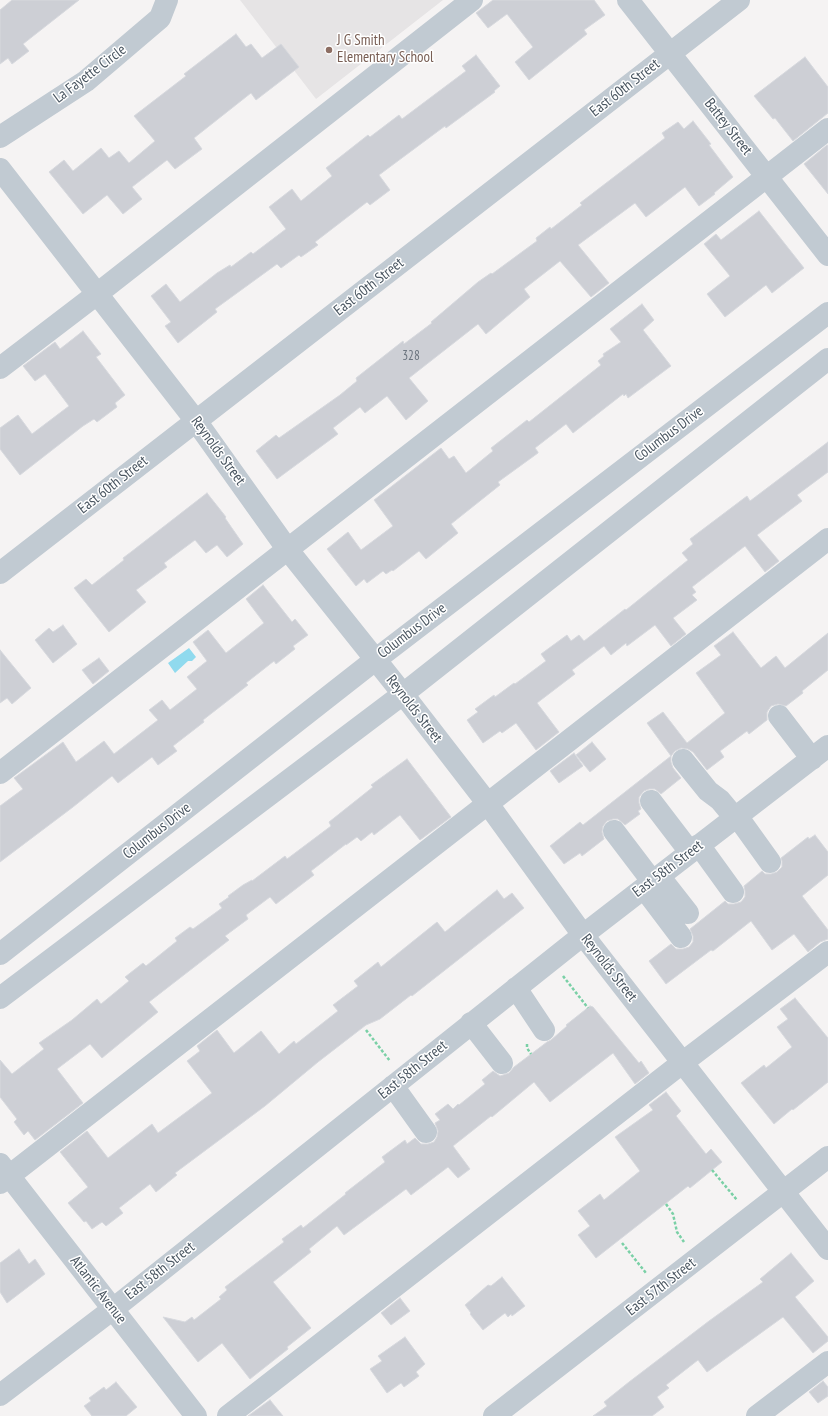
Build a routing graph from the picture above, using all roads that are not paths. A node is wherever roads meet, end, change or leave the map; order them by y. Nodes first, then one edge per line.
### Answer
1 (167, 0) edge
2 (472, 0) edge
3 (628, 0) edge
4 (739, 0) edge
5 (670, 53) junction
6 (828, 129) edge
7 (0, 137) edge
8 (0, 169) edge
9 (767, 177) junction
10 (828, 255) edge
11 (97, 294) junction
12 (828, 313) edge
13 (828, 358) edge
14 (0, 368) edge
15 (196, 421) junction
16 (828, 539) edge
17 (288, 550) junction
18 (0, 573) edge
19 (375, 660) junction
20 (403, 694) junction
21 (779, 716) dead end
22 (820, 752) edge
23 (684, 760) dead end
24 (0, 773) edge
25 (651, 801) dead end
26 (488, 804) junction
27 (736, 817) junction
28 (614, 831) dead end
29 (695, 849) junction
30 (770, 862) dead end
31 (652, 882) junction
32 (733, 892) dead end
33 (688, 914) dead end
34 (583, 935) junction
35 (681, 937) dead end
36 (828, 952) edge
37 (0, 954) edge
38 (516, 988) junction
39 (0, 998) edge
40 (471, 1024) junction
41 (544, 1030) dead end
42 (502, 1063) dead end
43 (682, 1063) junction
44 (398, 1082) junction
45 (426, 1132) dead end
46 (828, 1157) edge
47 (3, 1174) edge
48 (783, 1192) junction
49 (828, 1249) edge
50 (113, 1309) junction
51 (828, 1362) edge
52 (0, 1395) edge
53 (196, 1416) edge
54 (228, 1416) edge
55 (494, 1416) edge
56 (757, 1416) edge

1 - 7 street, La Fayette Circle
2 - 11 street
3 - 5 street, Battey Street
4 - 5 street, East 60th Street
5 - 9 street, Battey Street
5 - 15 street, East 60th Street
6 - 9 street
8 - 11 street, Reynolds Street
9 - 10 street, Battey Street
9 - 17 street
11 - 14 street
11 - 15 street, Reynolds Street
12 - 19 street, Columbus Drive
13 - 20 street
15 - 17 street, Reynolds Street
15 - 18 street, East 60th Street
16 - 26 street
17 - 19 street, Reynolds Street
17 - 24 street
19 - 20 street, Reynolds Street
19 - 37 street, Columbus Drive
20 - 26 street, Reynolds Street
20 - 39 street
21 - 22 street
22 - 27 street, East 58th Street
23 - 27 street
25 - 29 street
26 - 34 street, Reynolds Street
26 - 47 street
27 - 29 street, East 58th Street
27 - 30 street
28 - 31 street
29 - 31 street, East 58th Street
29 - 32 street
31 - 33 street
31 - 34 street, East 58th Street
31 - 35 street
34 - 38 street, East 58th Street
34 - 43 street, Reynolds Street
36 - 43 street
38 - 40 street, East 58th Street
38 - 41 street
40 - 42 street
40 - 44 street, East 58th Street
43 - 48 street, Reynolds Street
43 - 54 street
44 - 45 street
44 - 50 street, East 58th Street
46 - 48 street, East 57th Street
47 - 50 street, Atlantic Avenue
48 - 49 street, Reynolds Street
48 - 55 street, East 57th Street
50 - 52 street, East 58th Street
50 - 53 street, Atlantic Avenue
51 - 56 street

